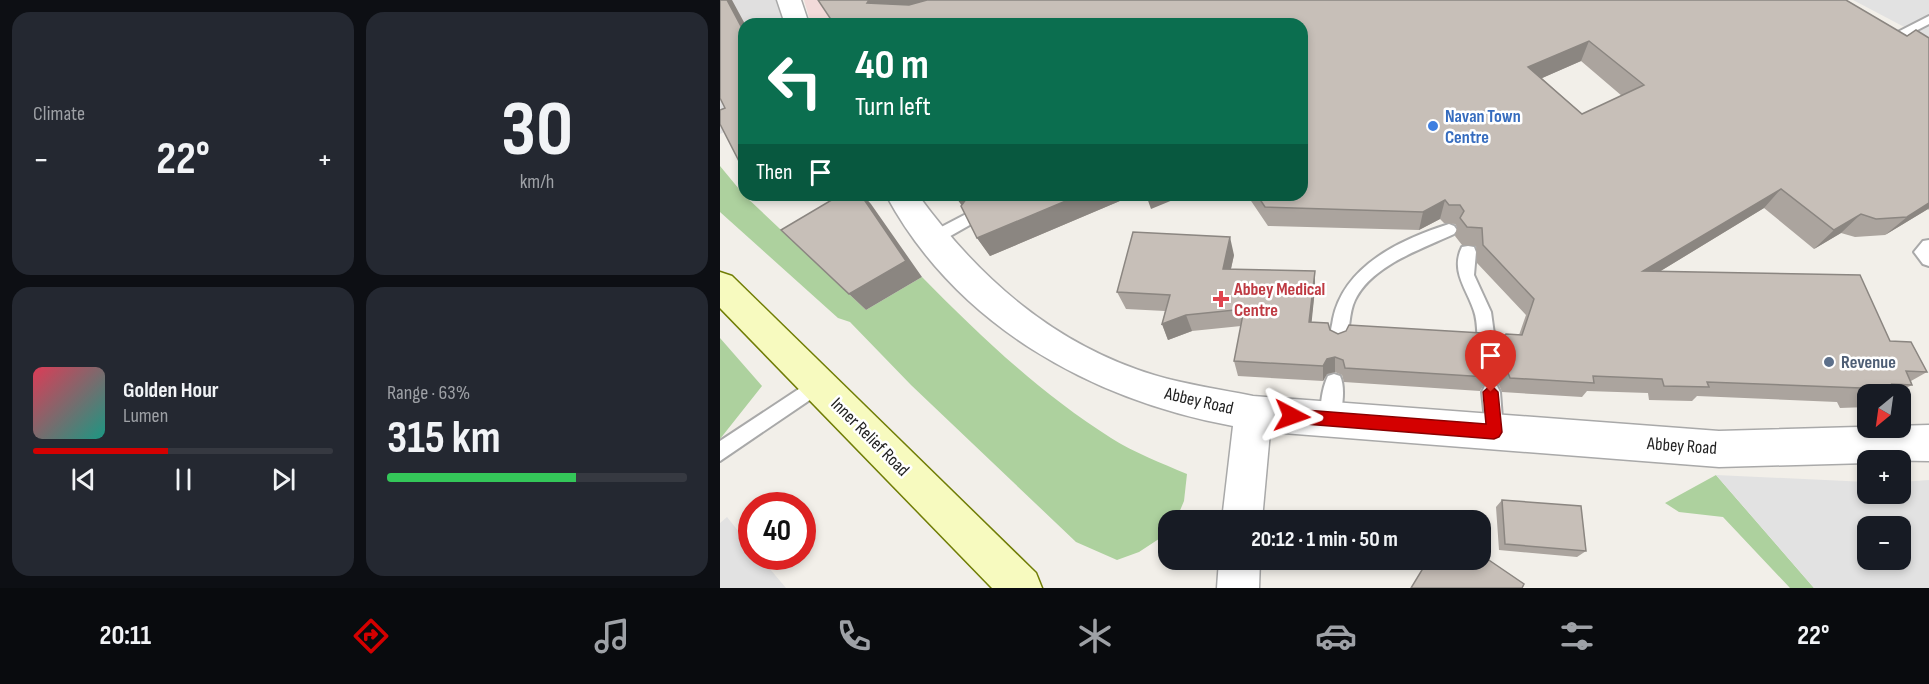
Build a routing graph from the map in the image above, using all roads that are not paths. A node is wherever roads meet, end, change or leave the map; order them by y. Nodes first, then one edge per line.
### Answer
1 (789, 0) edge
2 (795, 18) edge
3 (1928, 20) edge
4 (1887, 31) joint
5 (1921, 51) edge
6 (905, 201) edge
7 (970, 218) edge
8 (1449, 230) dead end
9 (932, 239) junction
10 (1929, 246) edge
11 (1468, 252) dead end
12 (1929, 259) edge
13 (720, 286) edge
14 (1338, 340) edge
15 (1487, 349) edge
16 (1334, 382) dead end
17 (818, 385) junction
18 (1491, 392) edge
19 (1254, 413) junction
20 (1330, 419) junction
21 (1494, 432) junction
22 (1929, 443) edge
23 (720, 452) edge
24 (1243, 510) edge
25 (1239, 570) edge
26 (1021, 588) edge
27 (1238, 588) edge

1 - 2 street
3 - 4 lane
4 - 5 street
6 - 9 street, Abbey Road
7 - 9 lane
8 - 14 lane
9 - 19 street, Abbey Road
10 - 12 lane
11 - 15 lane
13 - 17 main road, Inner Relief Road
16 - 20 lane
17 - 23 lane
17 - 26 main road, Inner Relief Road
18 - 21 lane
19 - 20 street, Abbey Road
19 - 24 street
20 - 21 street, Abbey Road
21 - 22 street, Abbey Road
25 - 27 street

